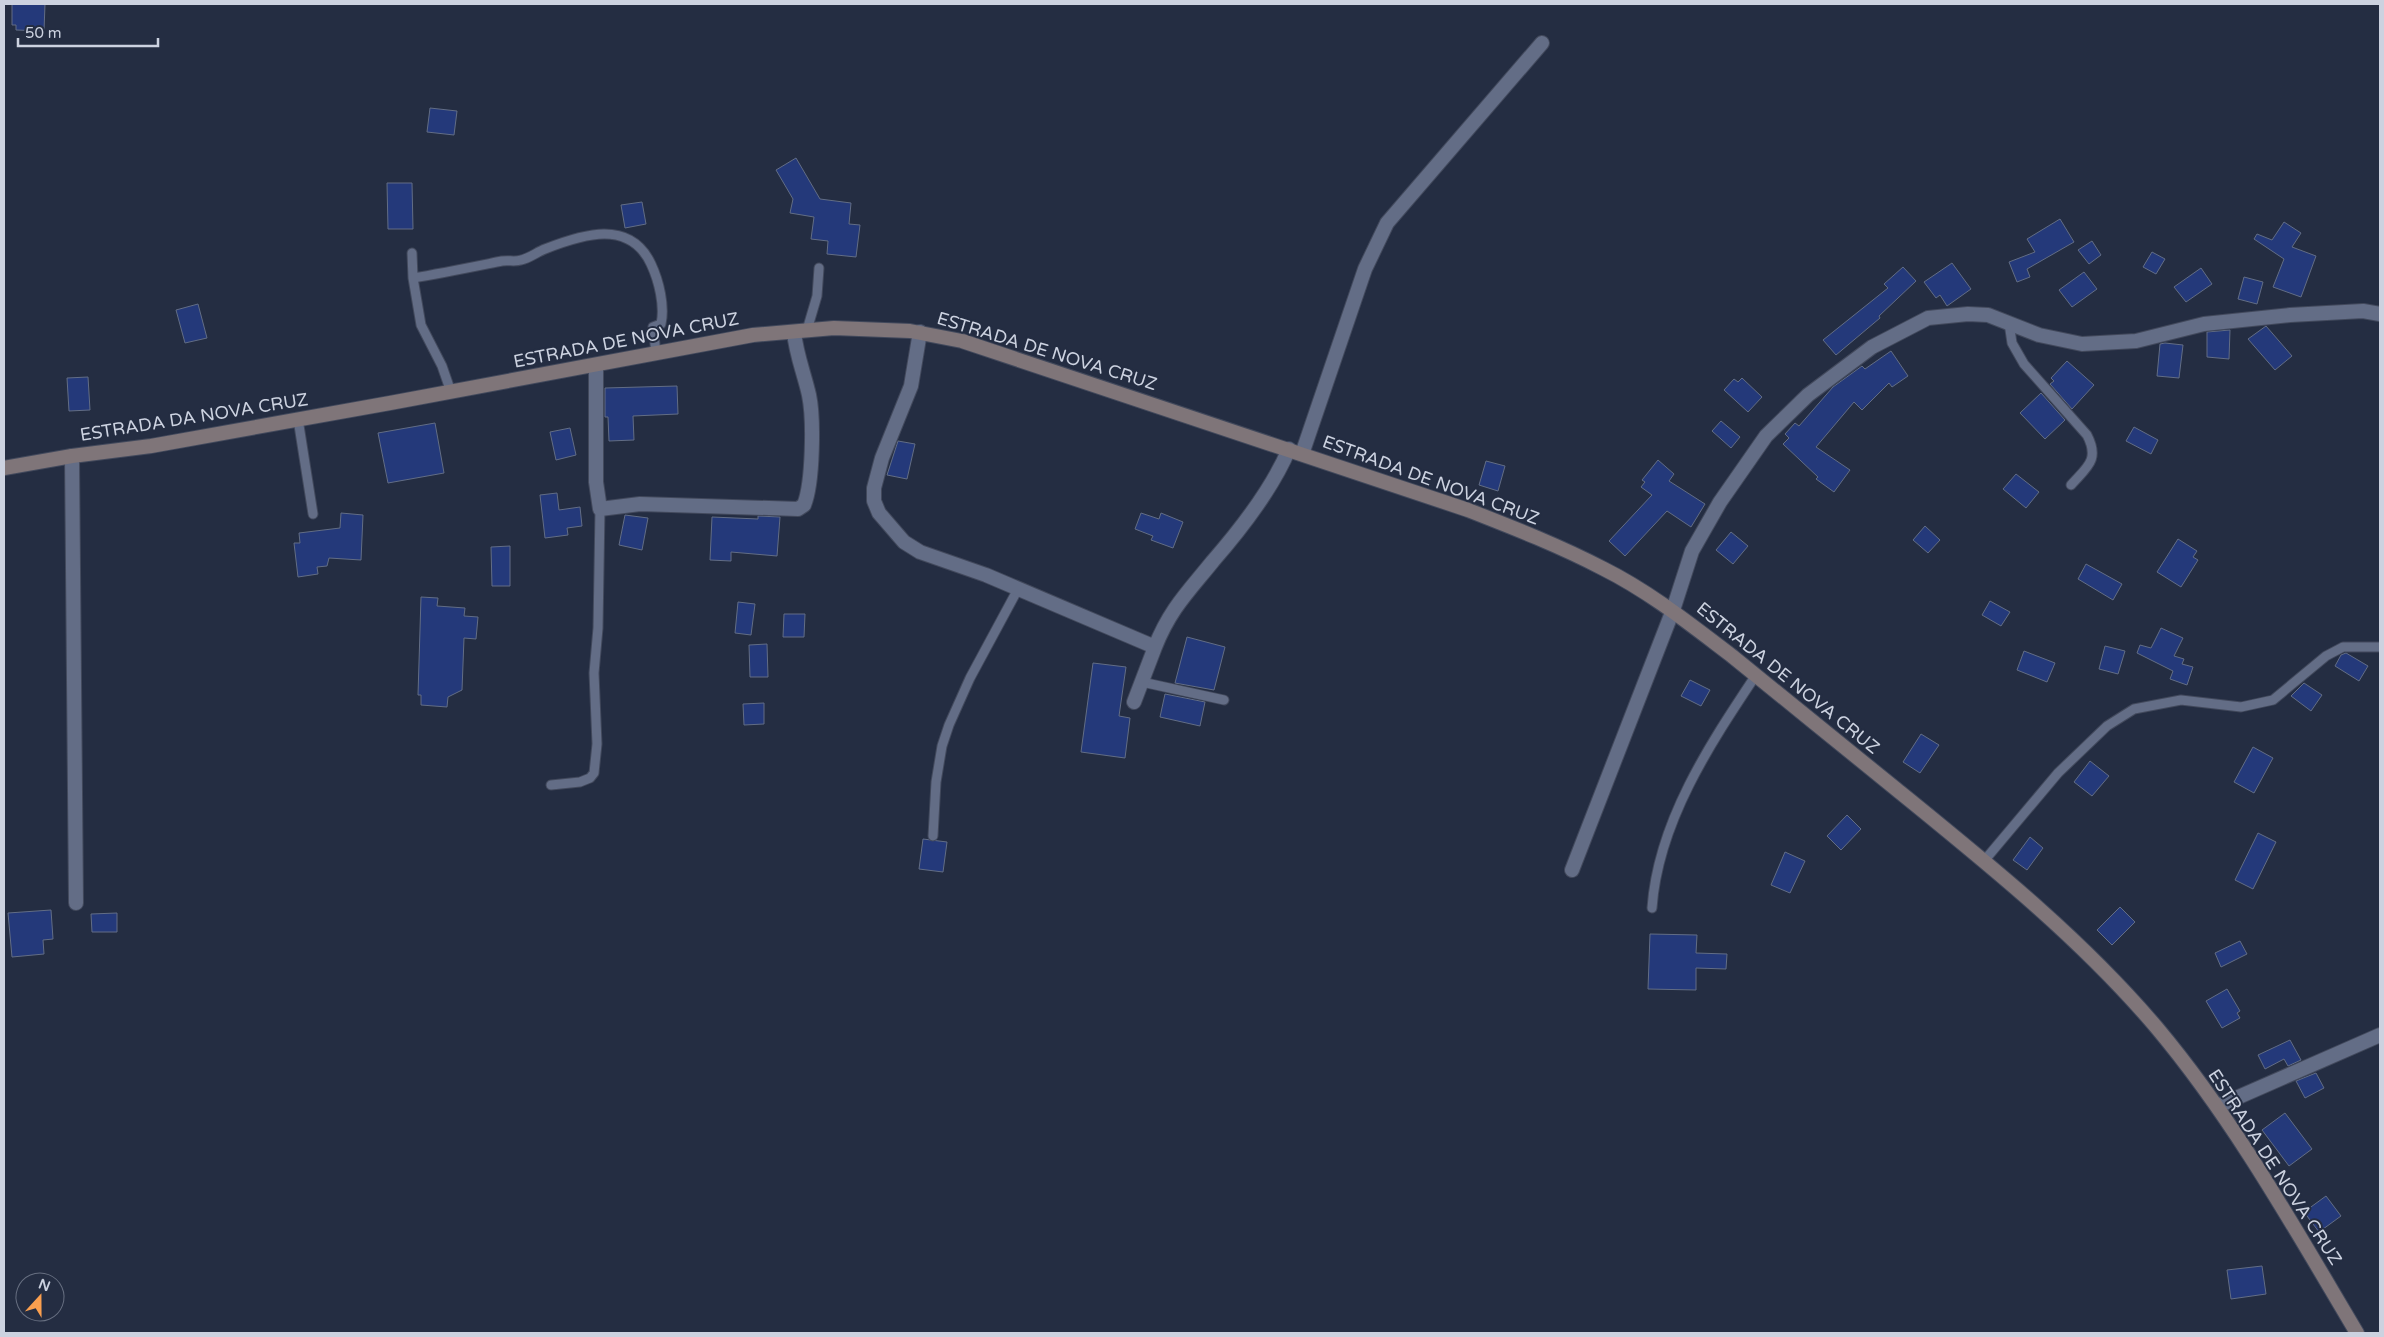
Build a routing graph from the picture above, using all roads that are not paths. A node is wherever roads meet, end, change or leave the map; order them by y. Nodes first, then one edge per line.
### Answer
1 (1542, 43) dead end
2 (412, 253) dead end
3 (819, 268) dead end
4 (413, 278) junction
5 (2380, 314) edge
6 (2009, 323) junction
7 (800, 331) junction
8 (920, 332) junction
9 (656, 353) junction
10 (596, 364) junction
11 (451, 392) junction
12 (390, 404) joint
13 (298, 419) junction
14 (1295, 452) junction
15 (72, 456) junction
16 (4, 468) edge
17 (2071, 485) dead end
18 (600, 509) junction
19 (312, 514) dead end
20 (1018, 589) junction
21 (1673, 610) junction
22 (1155, 647) junction
23 (2380, 647) edge
24 (1756, 675) junction
25 (1142, 682) junction
26 (1224, 700) dead end
27 (1134, 702) dead end
28 (551, 785) dead end
29 (933, 836) dead end
30 (1984, 861) junction
31 (1572, 870) dead end
32 (76, 903) dead end
33 (1652, 908) dead end
34 (2380, 1035) edge
35 (2218, 1106) junction
36 (2357, 1333) edge

1 - 14 street
2 - 4 lane
3 - 7 lane
4 - 9 lane
4 - 11 lane
5 - 6 street
6 - 17 lane
6 - 21 street
7 - 8 main road, ESTRADA DE NOVA CRUZ
7 - 9 main road, ESTRADA DE NOVA CRUZ
7 - 18 street
8 - 14 main road, ESTRADA DE NOVA CRUZ
8 - 20 street
9 - 10 main road, ESTRADA DE NOVA CRUZ
10 - 11 main road, ESTRADA DE NOVA CRUZ
10 - 18 street
11 - 12 main road, ESTRADA DE NOVA CRUZ
12 - 13 main road, ESTRADA DA NOVA CRUZ
13 - 15 main road, ESTRADA DA NOVA CRUZ
13 - 19 lane
14 - 21 main road, ESTRADA DE NOVA CRUZ
14 - 22 street
15 - 16 main road, ESTRADA DA NOVA CRUZ
15 - 32 street
18 - 28 lane
20 - 22 street
20 - 29 lane
21 - 24 main road, ESTRADA DE NOVA CRUZ
21 - 31 street
22 - 25 street
23 - 30 lane
24 - 30 main road, ESTRADA DE NOVA CRUZ
24 - 33 lane
25 - 26 lane
25 - 27 street
30 - 35 main road, ESTRADA DE NOVA CRUZ
34 - 35 street
35 - 36 main road, ESTRADA DE NOVA CRUZ

